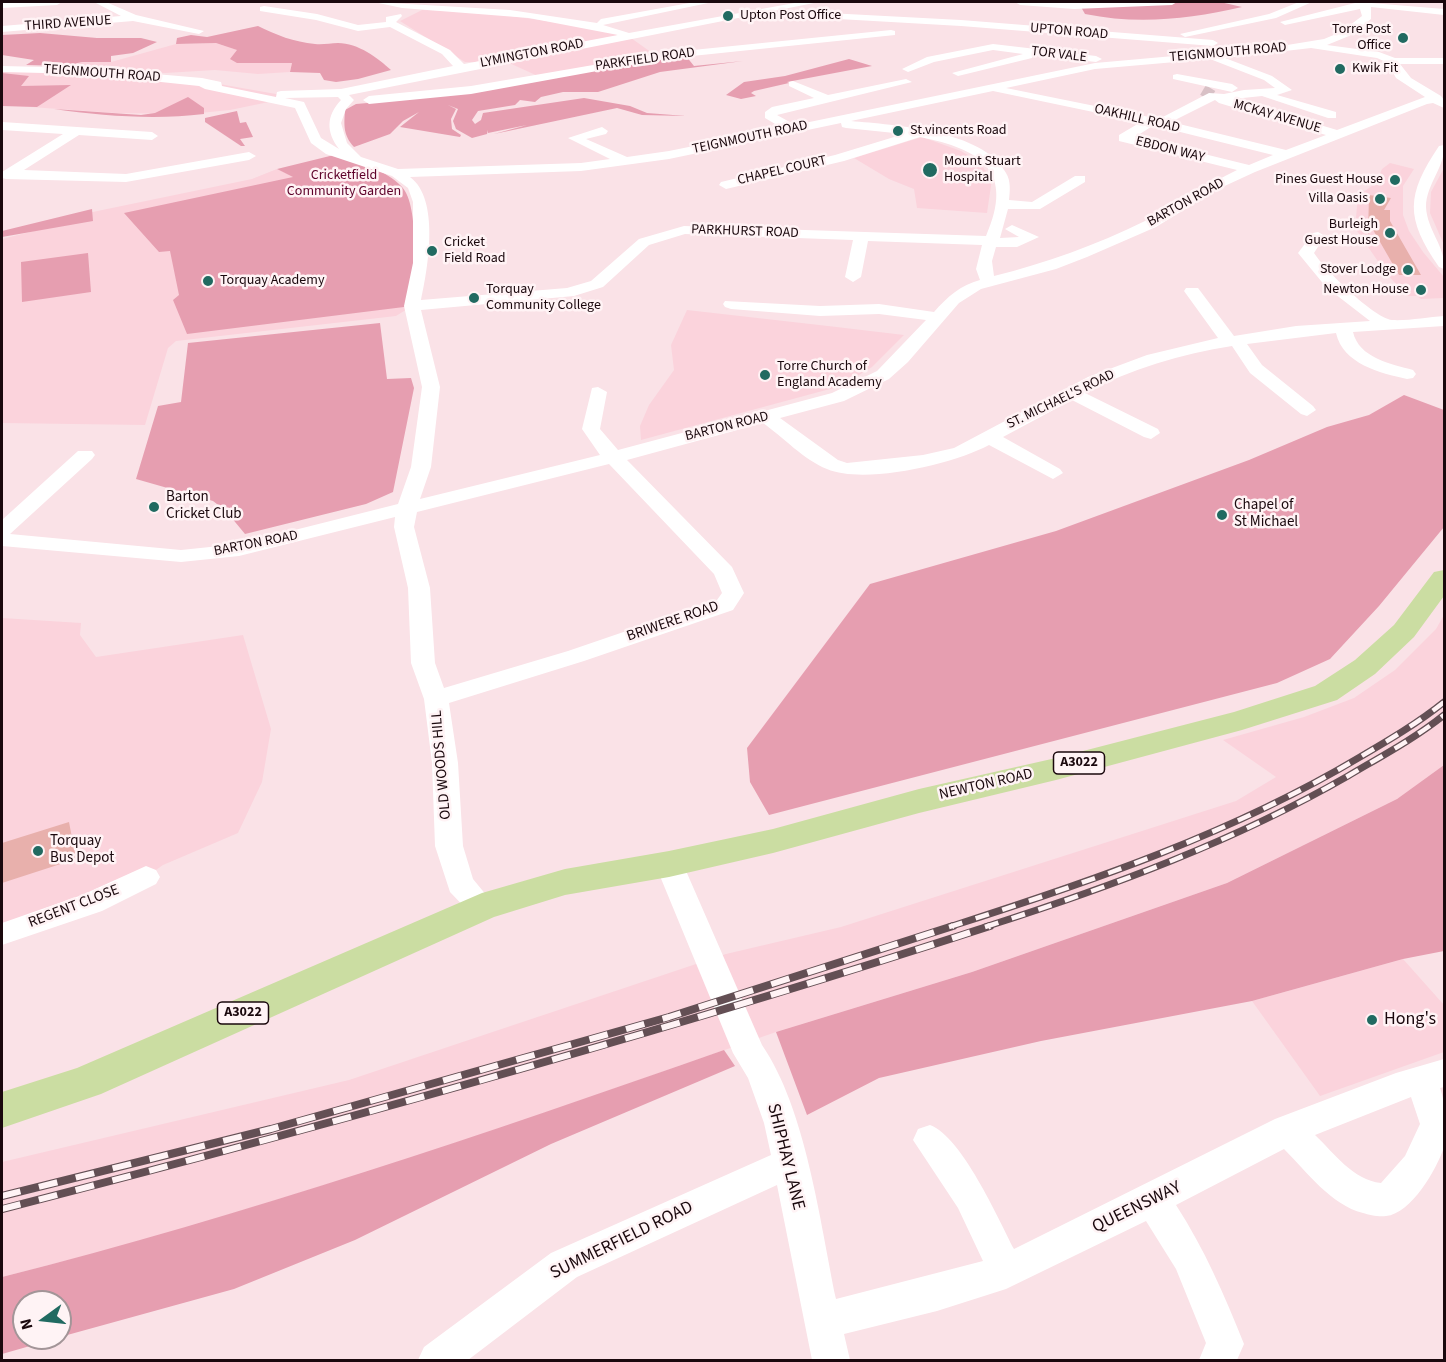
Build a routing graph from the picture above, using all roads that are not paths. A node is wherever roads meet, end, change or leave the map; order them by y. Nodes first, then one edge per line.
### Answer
1 (57, 2) edge
2 (99, 2) edge
3 (380, 2) edge
4 (708, 2) edge
5 (744, 2) edge
6 (814, 2) edge
7 (1020, 2) edge
8 (1172, 2) edge
9 (1307, 2) edge
10 (2, 5) edge
11 (545, 6) dead end
12 (1074, 6) junction
13 (419, 7) junction
14 (1366, 7) edge
15 (264, 9) dead end
16 (768, 10) junction
17 (1444, 12) edge
18 (526, 16) junction
19 (134, 18) junction
20 (943, 22) junction
21 (392, 24) junction
22 (586, 24) junction
23 (1015, 27) junction
24 (2, 29) edge
25 (199, 31) dead end
26 (1076, 32) junction
27 (634, 35) junction
28 (1156, 39) junction
29 (1326, 42) junction
30 (993, 46) junction
31 (1302, 46) junction
32 (1338, 50) junction
33 (1040, 53) junction
34 (663, 56) junction
35 (1209, 56) junction
36 (1393, 61) junction
37 (1444, 61) edge
38 (1125, 62) junction
39 (460, 68) junction
40 (2, 69) edge
41 (958, 73) dead end
42 (1177, 77) dead end
43 (865, 80) dead end
44 (202, 81) junction
45 (793, 84) dead end
46 (880, 87) junction
47 (985, 87) junction
48 (1237, 88) junction
49 (250, 90) joint
50 (1183, 92) dead end
51 (1264, 94) junction
52 (1213, 95) junction
53 (344, 97) junction
54 (824, 98) junction
55 (1442, 100) edge
56 (1332, 115) dead end
57 (1388, 116) junction
58 (820, 122) junction
59 (1153, 122) junction
60 (2, 126) edge
61 (792, 128) junction
62 (76, 131) junction
63 (602, 131) dead end
64 (921, 133) junction
65 (1339, 135) junction
66 (152, 136) dead end
67 (1349, 148) dead end
68 (1444, 148) edge
69 (1288, 155) junction
70 (249, 156) dead end
71 (838, 158) junction
72 (356, 159) junction
73 (627, 162) junction
74 (860, 166) dead end
75 (1250, 169) junction
76 (397, 173) junction
77 (5, 176) edge
78 (1080, 179) dead end
79 (726, 184) dead end
80 (1001, 204) junction
81 (1012, 229) dead end
82 (862, 235) junction
83 (1318, 236) dead end
84 (991, 241) junction
85 (1444, 264) edge
86 (859, 269) dead end
87 (990, 283) junction
88 (1192, 291) dead end
89 (412, 306) junction
90 (736, 307) dead end
91 (937, 317) junction
92 (1444, 321) edge
93 (1385, 324) junction
94 (1343, 327) junction
95 (1232, 340) junction
96 (1407, 374) dead end
97 (598, 392) dead end
98 (1070, 392) junction
99 (1307, 410) dead end
100 (767, 417) junction
101 (1151, 433) dead end
102 (989, 437) junction
103 (85, 455) dead end
104 (614, 457) junction
105 (1053, 473) dead end
106 (407, 508) junction
107 (2, 531) edge
108 (2, 540) edge
109 (1444, 578) edge
110 (436, 699) junction
111 (669, 864) junction
112 (146, 878) dead end
113 (482, 907) junction
114 (2, 934) edge
115 (1433, 1076) edge
116 (2, 1110) edge
117 (1287, 1130) junction
118 (930, 1140) dead end
119 (789, 1163) junction
120 (1153, 1201) junction
121 (1006, 1271) junction
122 (821, 1321) junction
123 (437, 1360) edge
124 (831, 1360) edge
125 (1218, 1360) edge

1 - 10 street
2 - 19 street
3 - 13 street
4 - 22 street
5 - 16 street, UPTON ROAD
6 - 16 street, LYMINGTON ROAD
7 - 12 street
8 - 12 street
9 - 28 street
11 - 18 street
12 - 26 street
13 - 18 street
13 - 21 street
14 - 17 street
14 - 29 street, TEIGNMOUTH ROAD
14 - 31 street
15 - 21 street
16 - 20 street, UPTON ROAD
16 - 27 street, LYMINGTON ROAD
18 - 22 street
19 - 24 street, THIRD AVENUE
19 - 25 street
20 - 23 street, UPTON ROAD
20 - 34 street, PARKFIELD ROAD
21 - 39 street
22 - 27 street
23 - 26 street, UPTON ROAD
23 - 30 street, TOR VALE
26 - 28 street, UPTON ROAD
27 - 34 street
27 - 39 street, LYMINGTON ROAD
28 - 31 street, UPTON ROAD
29 - 31 street, TEIGNMOUTH ROAD
29 - 32 street
30 - 33 street, TOR VALE
30 - 46 street, TOR VALE
31 - 32 street, UPTON ROAD
31 - 35 street, TEIGNMOUTH ROAD
32 - 36 street, UPTON ROAD
33 - 38 street, TOR VALE
33 - 41 street
34 - 53 street, PARKFIELD ROAD
35 - 38 street, TEIGNMOUTH ROAD
35 - 51 street, MCKAY AVENUE
36 - 37 street, UPTON ROAD
36 - 55 street
38 - 47 street, TEIGNMOUTH ROAD
39 - 53 street, LYMINGTON ROAD
40 - 44 street, TEIGNMOUTH ROAD
42 - 48 street
43 - 46 street
44 - 49 street, TEIGNMOUTH ROAD
44 - 72 street, TEIGNMOUTH ROAD
45 - 54 street
46 - 54 street, TOR VALE
47 - 58 street, TEIGNMOUTH ROAD
47 - 59 street, OAKHILL ROAD
48 - 51 street, MCKAY AVENUE
48 - 52 street, MCKAY AVENUE
49 - 53 street, LYMINGTON ROAD
50 - 52 street
51 - 56 street, MCKAY AVENUE
52 - 59 street
52 - 65 street, MCKAY AVENUE
53 - 72 street
54 - 61 street, TOR VALE
55 - 57 street, BARTON ROAD
57 - 65 street, BARTON ROAD
57 - 67 street
58 - 61 street, TEIGNMOUTH ROAD
58 - 64 street
59 - 69 street, OAKHILL ROAD
59 - 75 street, EBDON WAY
60 - 62 street
61 - 73 street, TEIGNMOUTH ROAD
62 - 66 street
62 - 77 street
63 - 73 street
64 - 71 street, CHAPEL COURT
64 - 80 street
65 - 69 street, BARTON ROAD
68 - 85 street
69 - 75 street, BARTON ROAD
70 - 77 street
71 - 74 street, CHAPEL COURT
71 - 79 street, CHAPEL COURT
72 - 76 street, TEIGNMOUTH ROAD
73 - 76 street, TEIGNMOUTH ROAD
75 - 87 street, BARTON ROAD
76 - 89 street
78 - 80 street
80 - 84 street
81 - 84 street, PARKHURST ROAD
82 - 84 street, PARKHURST ROAD
82 - 86 street
82 - 89 street, PARKHURST ROAD
83 - 93 street
84 - 87 street
87 - 91 street, BARTON ROAD
88 - 95 street
89 - 106 street, OLD WOODS HILL
90 - 91 street
91 - 100 street, BARTON ROAD
92 - 93 street, ST. MICHAEL'S ROAD
93 - 94 street, ST. MICHAEL'S ROAD
94 - 95 street, ST. MICHAEL'S ROAD
94 - 96 street
95 - 98 street, ST. MICHAEL'S ROAD
95 - 99 street
97 - 104 street
98 - 101 street
98 - 102 street, ST. MICHAEL'S ROAD
100 - 102 street, ST. MICHAEL'S ROAD
100 - 104 street, BARTON ROAD
102 - 105 street
103 - 107 street
104 - 106 street, BARTON ROAD
104 - 110 street, BRIWERE ROAD
106 - 108 street, BARTON ROAD
106 - 110 street, OLD WOODS HILL
109 - 111 main road, NEWTON ROAD / A3022
110 - 113 street, OLD WOODS HILL
111 - 113 main road, NEWTON ROAD / A3022
111 - 119 street, SHIPHAY LANE
112 - 114 street, REGENT CLOSE
113 - 116 main road, A3022
115 - 117 street, QUEENSWAY
115 - 117 street
117 - 120 street, QUEENSWAY
118 - 121 street
119 - 122 street, SHIPHAY LANE
119 - 123 street, SUMMERFIELD ROAD
120 - 121 street, QUEENSWAY
120 - 125 street
121 - 122 street, QUEENSWAY
122 - 124 street, SHIPHAY LANE

